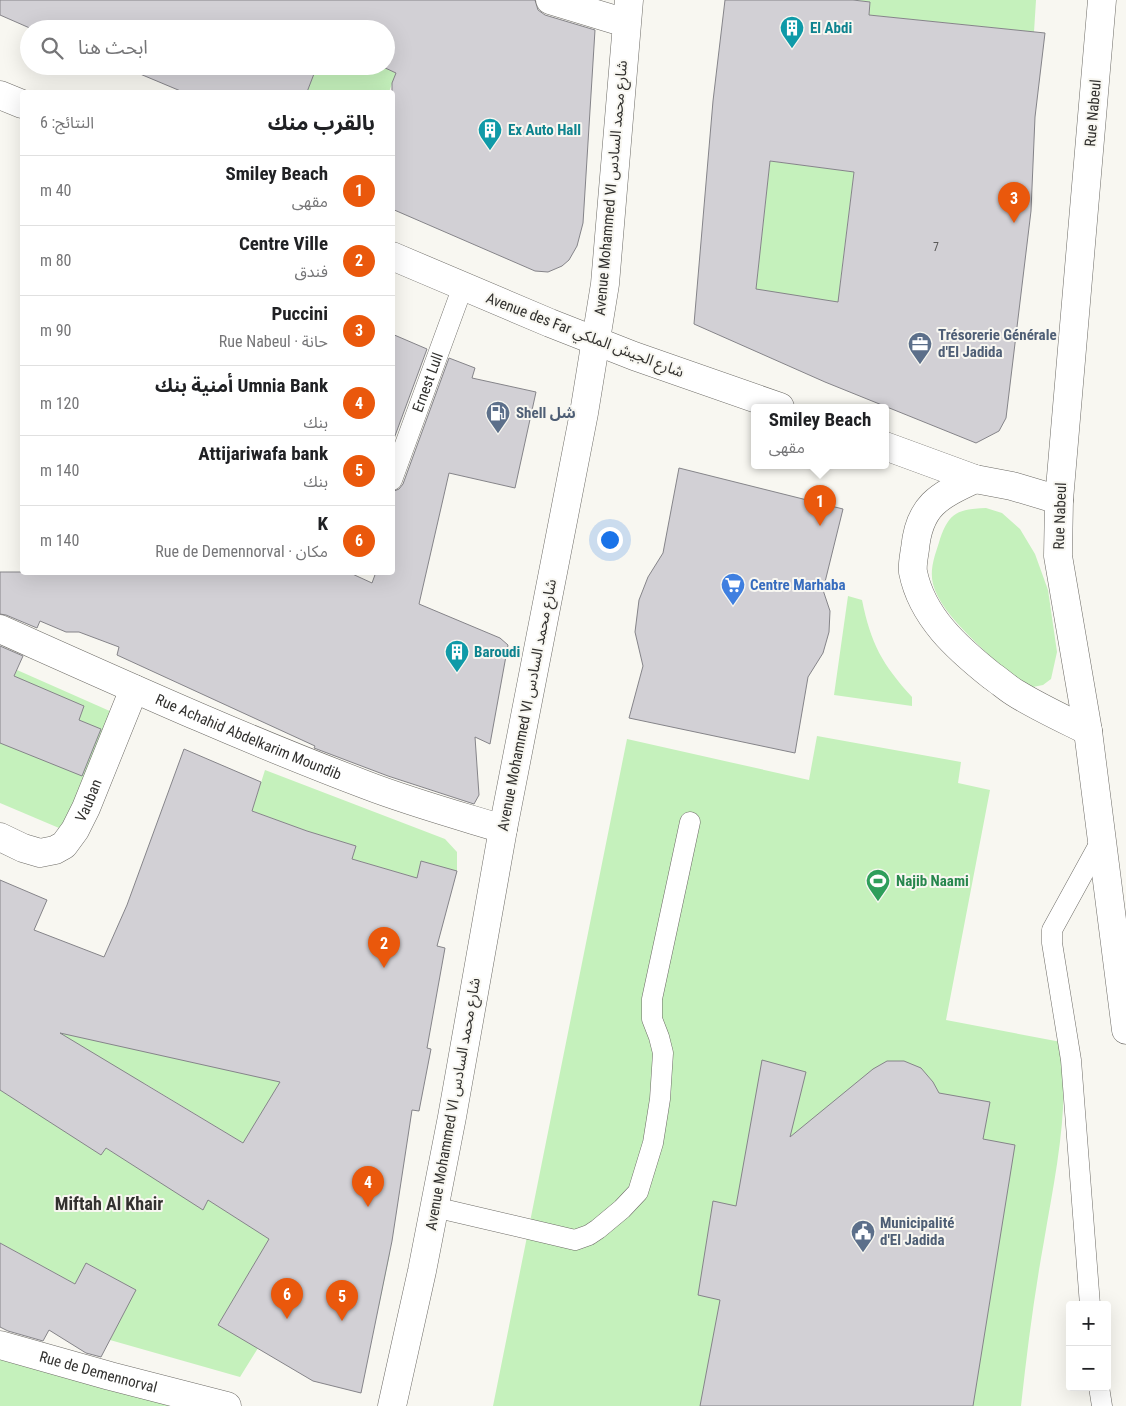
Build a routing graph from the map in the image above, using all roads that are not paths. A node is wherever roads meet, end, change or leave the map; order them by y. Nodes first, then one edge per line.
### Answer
1 (550, 0) edge
2 (1102, 0) edge
3 (628, 11) edge
4 (0, 95) edge
5 (20, 103) edge
6 (395, 257) edge
7 (463, 286) junction
8 (595, 341) junction
9 (771, 404) edge
10 (889, 447) edge
11 (395, 472) edge
12 (975, 479) junction
13 (1060, 500) junction
14 (0, 629) edge
15 (134, 689) junction
16 (1088, 731) junction
17 (690, 822) dead end
18 (502, 830) junction
19 (0, 836) edge
20 (1102, 839) junction
21 (1126, 1030) edge
22 (434, 1207) junction
23 (1090, 1301) edge
24 (0, 1344) edge
25 (1100, 1391) edge
26 (227, 1406) edge
27 (392, 1406) edge
28 (1102, 1406) edge

1 - 3 street
2 - 13 street, Rue Nabeul
3 - 8 street, Avenue Mohammed VI شارع محمد السادس
4 - 5 street
6 - 7 street, Avenue des Far شارع الجيش الملكي
7 - 8 street, Avenue des Far شارع الجيش الملكي
7 - 11 lane, Ernest Lull
8 - 9 street, Avenue des Far شارع الجيش الملكي
8 - 18 street, Avenue Mohammed VI شارع محمد السادس
10 - 12 street
12 - 13 street
12 - 16 street
13 - 16 street, Rue Nabeul
14 - 15 street, Rue Achahid Abdelkarim Moundib
15 - 18 street, Rue Achahid Abdelkarim Moundib
15 - 19 street, Vauban
16 - 20 street, Rue Nabeul
17 - 22 lane
18 - 22 street, Avenue Mohammed VI شارع محمد السادس
20 - 21 street, Rue Nabeul
20 - 23 lane
22 - 27 street, Avenue Mohammed VI شارع محمد السادس
24 - 26 street, Rue de Demennorval
25 - 28 lane

